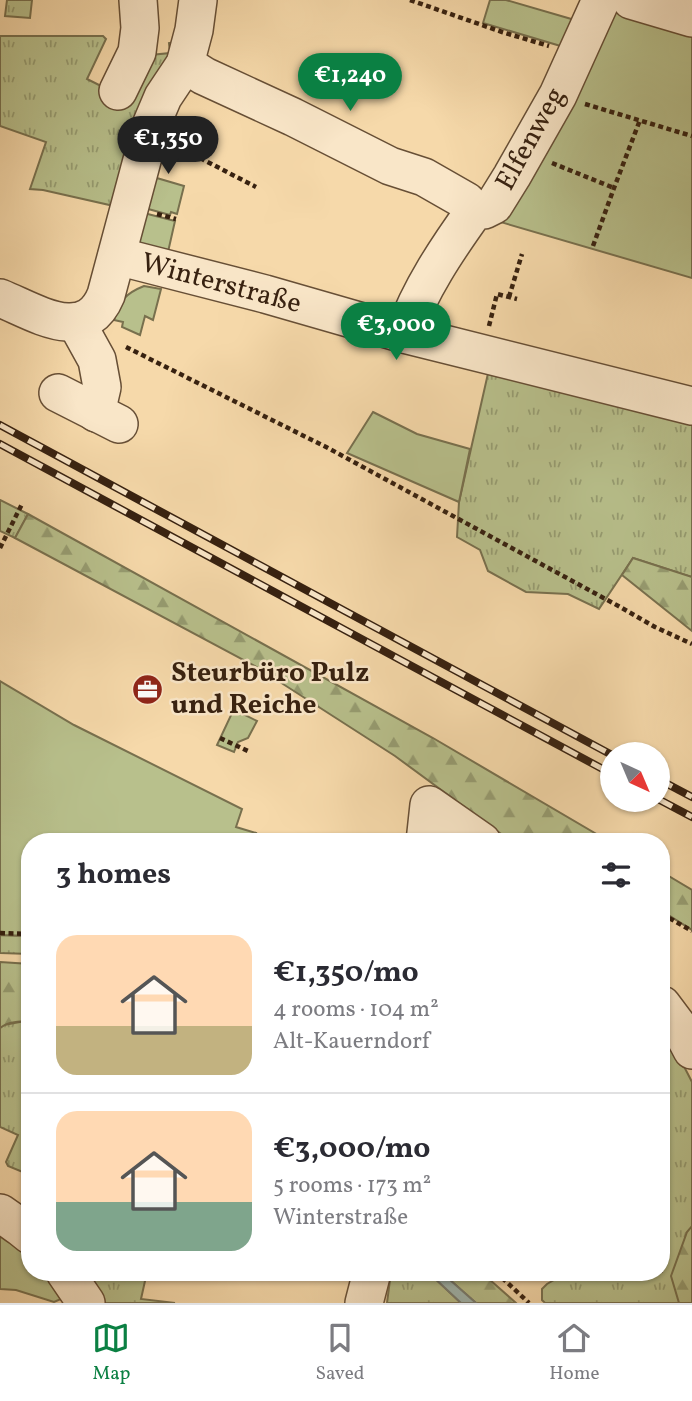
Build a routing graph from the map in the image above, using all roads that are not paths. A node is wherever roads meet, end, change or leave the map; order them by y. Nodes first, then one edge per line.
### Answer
1 (138, 0) edge
2 (198, 0) edge
3 (601, 0) edge
4 (631, 0) edge
5 (692, 18) edge
6 (185, 64) junction
7 (118, 91) dead end
8 (475, 210) junction
9 (117, 256) junction
10 (0, 298) edge
11 (80, 321) junction
12 (404, 334) junction
13 (58, 393) dead end
14 (692, 406) edge
15 (426, 833) edge
16 (469, 833) edge
17 (670, 1015) edge
18 (692, 1050) edge
19 (0, 1213) edge
20 (21, 1228) edge
21 (71, 1281) edge
22 (370, 1281) edge
23 (86, 1303) edge
24 (364, 1303) edge

1 - 7 street
2 - 6 street
3 - 8 street, Elfenweg
4 - 5 street
6 - 8 street
6 - 9 street
8 - 12 street, Elfenweg
9 - 11 street
9 - 12 street, Winterstraße
10 - 11 street
11 - 13 street
12 - 14 street, Winterstraße
15 - 16 street
17 - 18 street
19 - 20 street
21 - 23 street
22 - 24 street

